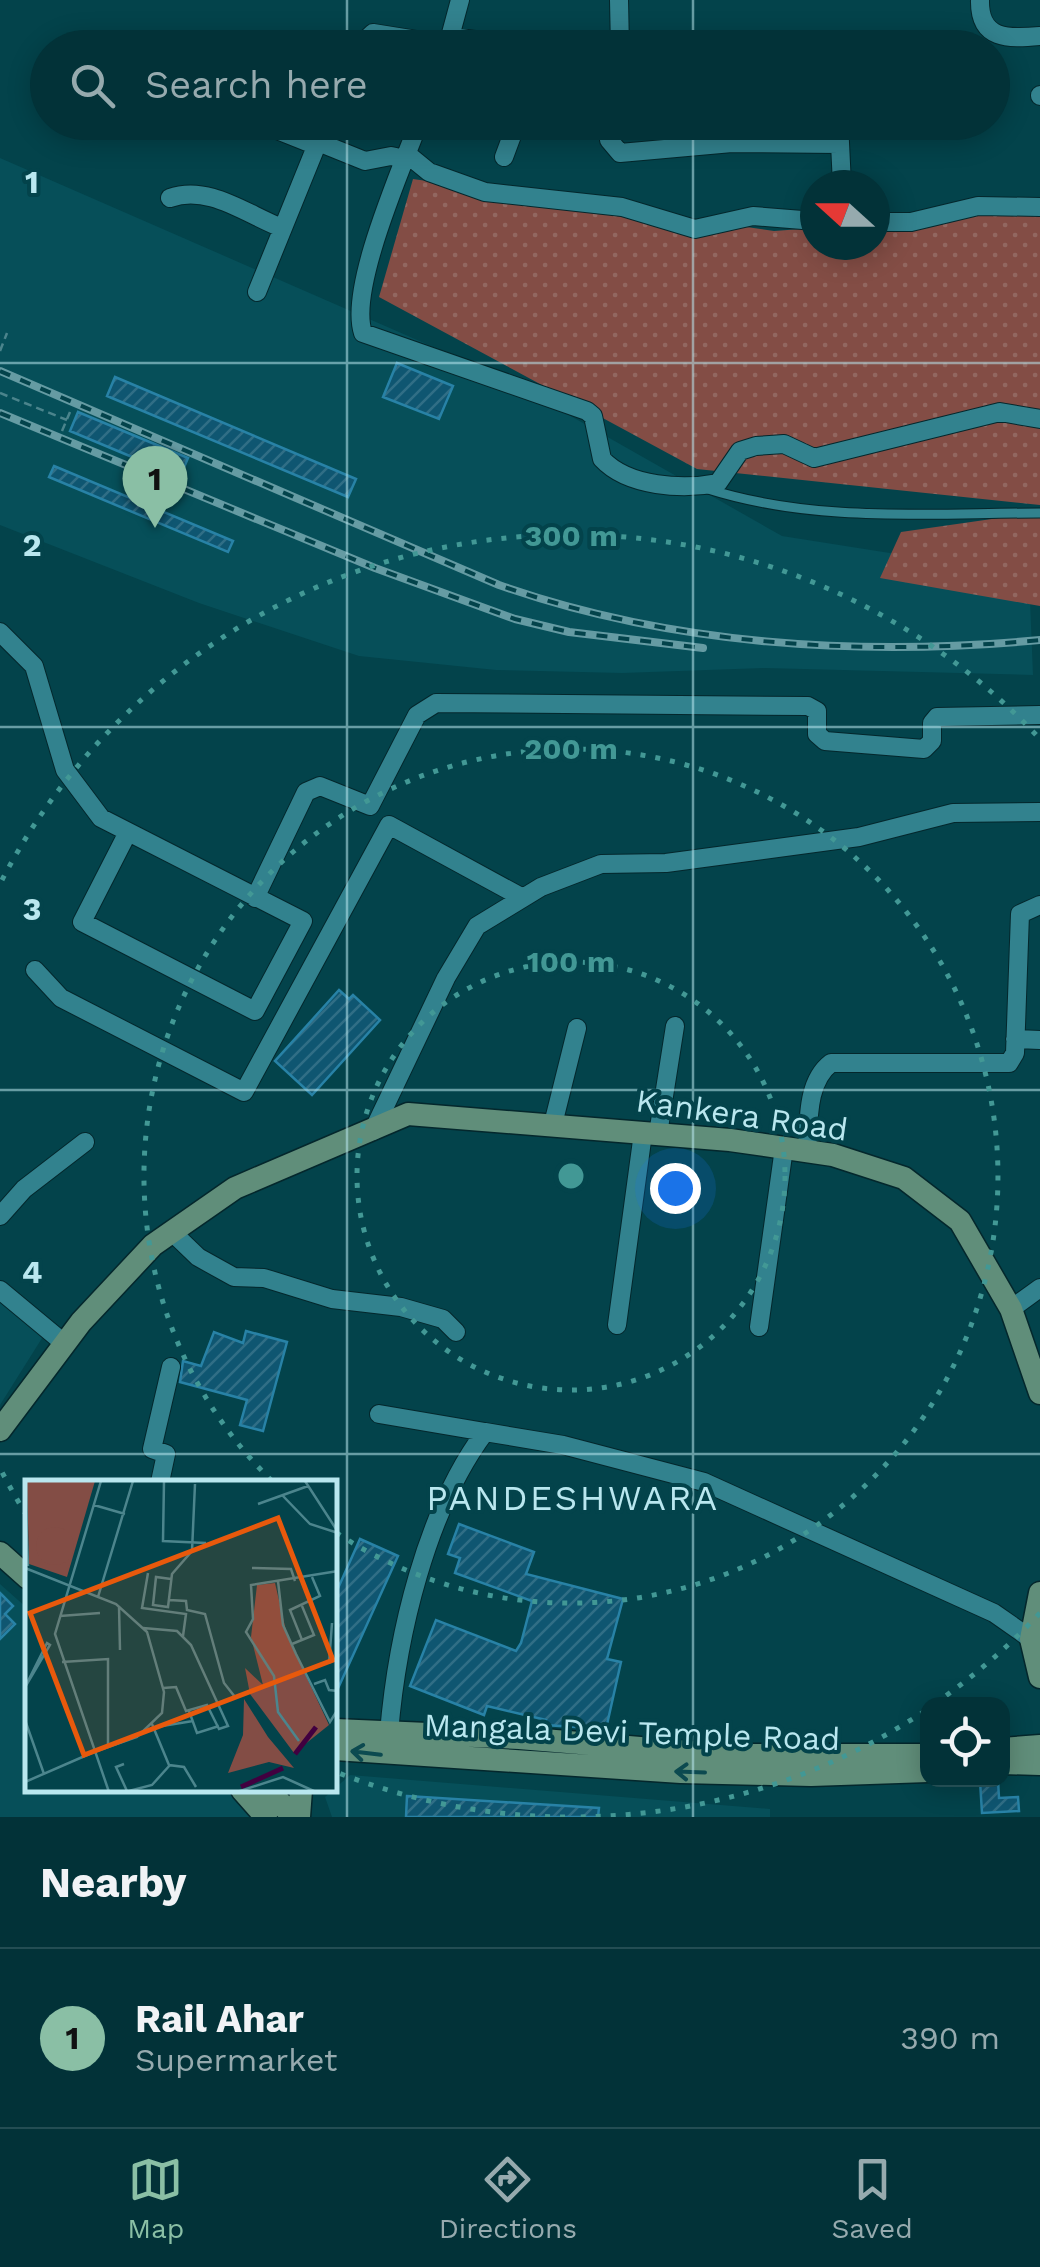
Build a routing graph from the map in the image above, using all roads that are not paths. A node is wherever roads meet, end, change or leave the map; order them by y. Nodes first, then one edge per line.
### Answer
1 (460, 0) edge
2 (619, 0) edge
3 (980, 0) edge
4 (452, 30) edge
5 (620, 30) edge
6 (988, 30) edge
7 (1040, 36) edge
8 (1010, 38) edge
9 (307, 140) edge
10 (319, 140) edge
11 (412, 140) edge
12 (510, 140) edge
13 (609, 140) edge
14 (840, 140) edge
15 (318, 144) junction
16 (840, 144) junction
17 (504, 156) dead end
18 (406, 157) junction
19 (841, 170) edge
20 (170, 198) dead end
21 (1040, 207) edge
22 (800, 220) edge
23 (890, 222) edge
24 (282, 228) junction
25 (257, 292) dead end
26 (1040, 418) edge
27 (701, 486) junction
28 (1040, 513) edge
29 (0, 632) edge
30 (1040, 716) edge
31 (1040, 812) edge
32 (127, 834) junction
33 (255, 898) junction
34 (523, 898) junction
35 (1040, 905) edge
36 (36, 970) dead end
37 (675, 1026) dead end
38 (577, 1028) dead end
39 (1015, 1039) junction
40 (1040, 1040) edge
41 (554, 1124) junction
42 (372, 1131) junction
43 (650, 1134) junction
44 (85, 1142) dead end
45 (795, 1149) junction
46 (0, 1216) edge
47 (172, 1232) junction
48 (1039, 1284) edge
49 (0, 1290) edge
50 (1011, 1309) junction
51 (617, 1325) dead end
52 (759, 1326) dead end
53 (456, 1332) dead end
54 (65, 1344) junction
55 (171, 1368) dead end
56 (1040, 1393) edge
57 (378, 1414) dead end
58 (0, 1430) edge
59 (485, 1432) junction
60 (160, 1480) edge
61 (0, 1552) edge
62 (0, 1573) edge
63 (25, 1575) edge
64 (1040, 1593) edge
65 (25, 1594) edge
66 (1031, 1640) junction
67 (1040, 1677) edge
68 (338, 1730) edge
69 (389, 1733) junction
70 (1040, 1746) edge
71 (1010, 1748) edge
72 (338, 1749) edge
73 (920, 1756) edge
74 (1010, 1764) edge
75 (1040, 1764) edge
76 (920, 1771) edge
77 (244, 1792) edge
78 (271, 1792) edge
79 (300, 1792) edge
80 (266, 1817) edge
81 (296, 1817) edge

1 - 4 street
2 - 5 street
3 - 6 street
7 - 8 street
9 - 15 street
10 - 15 street
11 - 18 street
12 - 17 street
13 - 16 street
14 - 16 street
15 - 18 street
15 - 24 street
16 - 19 street
18 - 22 street
18 - 27 street
20 - 24 street
21 - 23 street
24 - 25 street
26 - 27 street
27 - 28 lane
29 - 32 street
30 - 33 street
31 - 34 street
32 - 33 street
32 - 33 street
34 - 36 street
34 - 42 street
35 - 39 street
37 - 43 street
38 - 41 street
39 - 40 street
39 - 45 street
41 - 42 street, Kankera Road
41 - 43 street, Kankera Road
42 - 47 street, Kankera Road
43 - 45 street, Kankera Road
43 - 51 street
44 - 46 street
45 - 50 street, Kankera Road
45 - 52 street
47 - 53 street
47 - 54 street, Kankera Road
48 - 50 street
49 - 54 street
50 - 56 street, Kankera Road
54 - 58 street, Kankera Road
55 - 60 street
57 - 59 street
59 - 66 street
59 - 69 street
61 - 63 street
62 - 65 street
64 - 66 street
66 - 67 street
68 - 69 street, Mangala Devi Temple Road
69 - 73 street, Mangala Devi Temple Road
70 - 71 street
76 -> 72 street, Mangala Devi Temple Road
74 - 75 street
77 - 80 street
78 - 81 street
79 - 81 street

